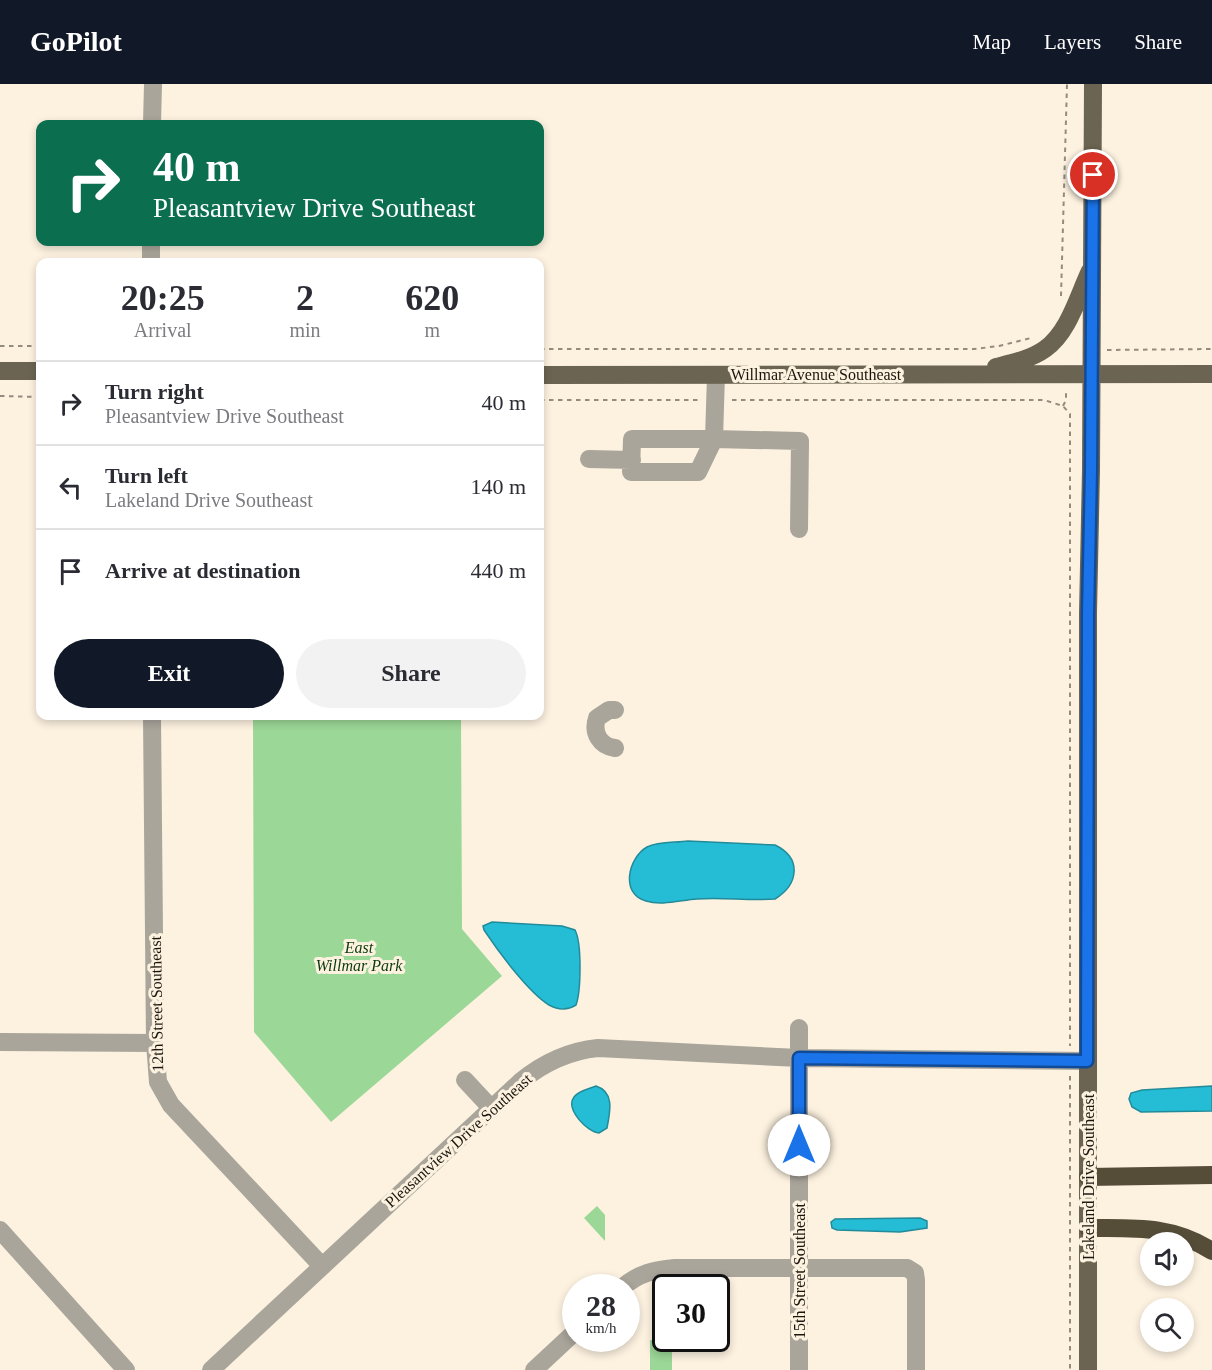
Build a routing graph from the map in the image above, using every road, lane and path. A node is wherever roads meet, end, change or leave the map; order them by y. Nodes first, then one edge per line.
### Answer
1 (153, 84) edge
2 (1067, 84) edge
3 (1093, 84) edge
4 (152, 120) edge
5 (1093, 264) junction
6 (1060, 303) dead end
7 (1037, 335) dead end
8 (0, 346) edge
9 (36, 346) edge
10 (544, 349) edge
11 (1212, 349) edge
12 (1092, 350) junction
13 (0, 371) edge
14 (36, 371) edge
15 (953, 374) junction
16 (1092, 374) junction
17 (1212, 374) edge
18 (544, 375) edge
19 (716, 375) junction
20 (0, 396) edge
21 (36, 397) edge
22 (544, 400) edge
23 (715, 400) junction
24 (714, 440) junction
25 (589, 459) dead end
26 (632, 460) junction
27 (799, 529) dead end
28 (615, 710) dead end
29 (152, 720) edge
30 (615, 748) dead end
31 (800, 1028) dead end
32 (0, 1042) edge
33 (154, 1043) junction
34 (799, 1058) junction
35 (1078, 1061) junction
36 (465, 1080) dead end
37 (491, 1108) junction
38 (1212, 1176) edge
39 (1088, 1177) junction
40 (1088, 1228) junction
41 (0, 1230) edge
42 (1212, 1251) edge
43 (321, 1265) junction
44 (799, 1269) junction
45 (640, 1275) edge
46 (562, 1344) edge
47 (126, 1370) edge
48 (211, 1370) edge
49 (534, 1370) edge
50 (799, 1370) edge
51 (916, 1370) edge
52 (1070, 1370) edge
53 (1088, 1370) edge

1 - 4 street
2 - 6 path
3 - 5 main road, Lakeland Drive Southeast
5 - 12 main road, Lakeland Drive Southeast
5 - 15 main road
7 - 10 path
8 - 9 path
11 - 12 path
12 - 16 main road, Lakeland Drive Southeast
13 - 14 main road
15 - 16 main road, Willmar Avenue Southeast
15 - 19 main road, Willmar Avenue Southeast
16 - 17 main road, Willmar Avenue Southeast
16 - 35 main road, Lakeland Drive Southeast
18 - 19 main road, Willmar Avenue Southeast
19 - 23 street
20 - 21 path
22 - 23 path
23 - 24 street
23 - 35 path
24 - 26 street
24 - 26 street
24 - 27 street
25 - 26 street
28 - 30 street
29 - 33 street, 12th Street Southeast
31 - 34 street, 15th Street Southeast
32 - 33 street
33 - 43 street, 12th Street Southeast
34 - 35 street, Pleasantview Drive Southeast
34 - 37 street, Pleasantview Drive Southeast
34 - 44 street, 15th Street Southeast
35 - 39 main road, Lakeland Drive Southeast
35 - 52 path
36 - 37 street
37 - 43 street, Pleasantview Drive Southeast
38 - 39 highway
39 - 40 main road, Lakeland Drive Southeast
40 - 42 highway
40 - 53 main road, Lakeland Drive Southeast
41 - 47 street
43 - 48 street, Pleasantview Drive Southeast
44 - 45 street
44 - 50 street, 15th Street Southeast
44 - 51 street
46 - 49 street

